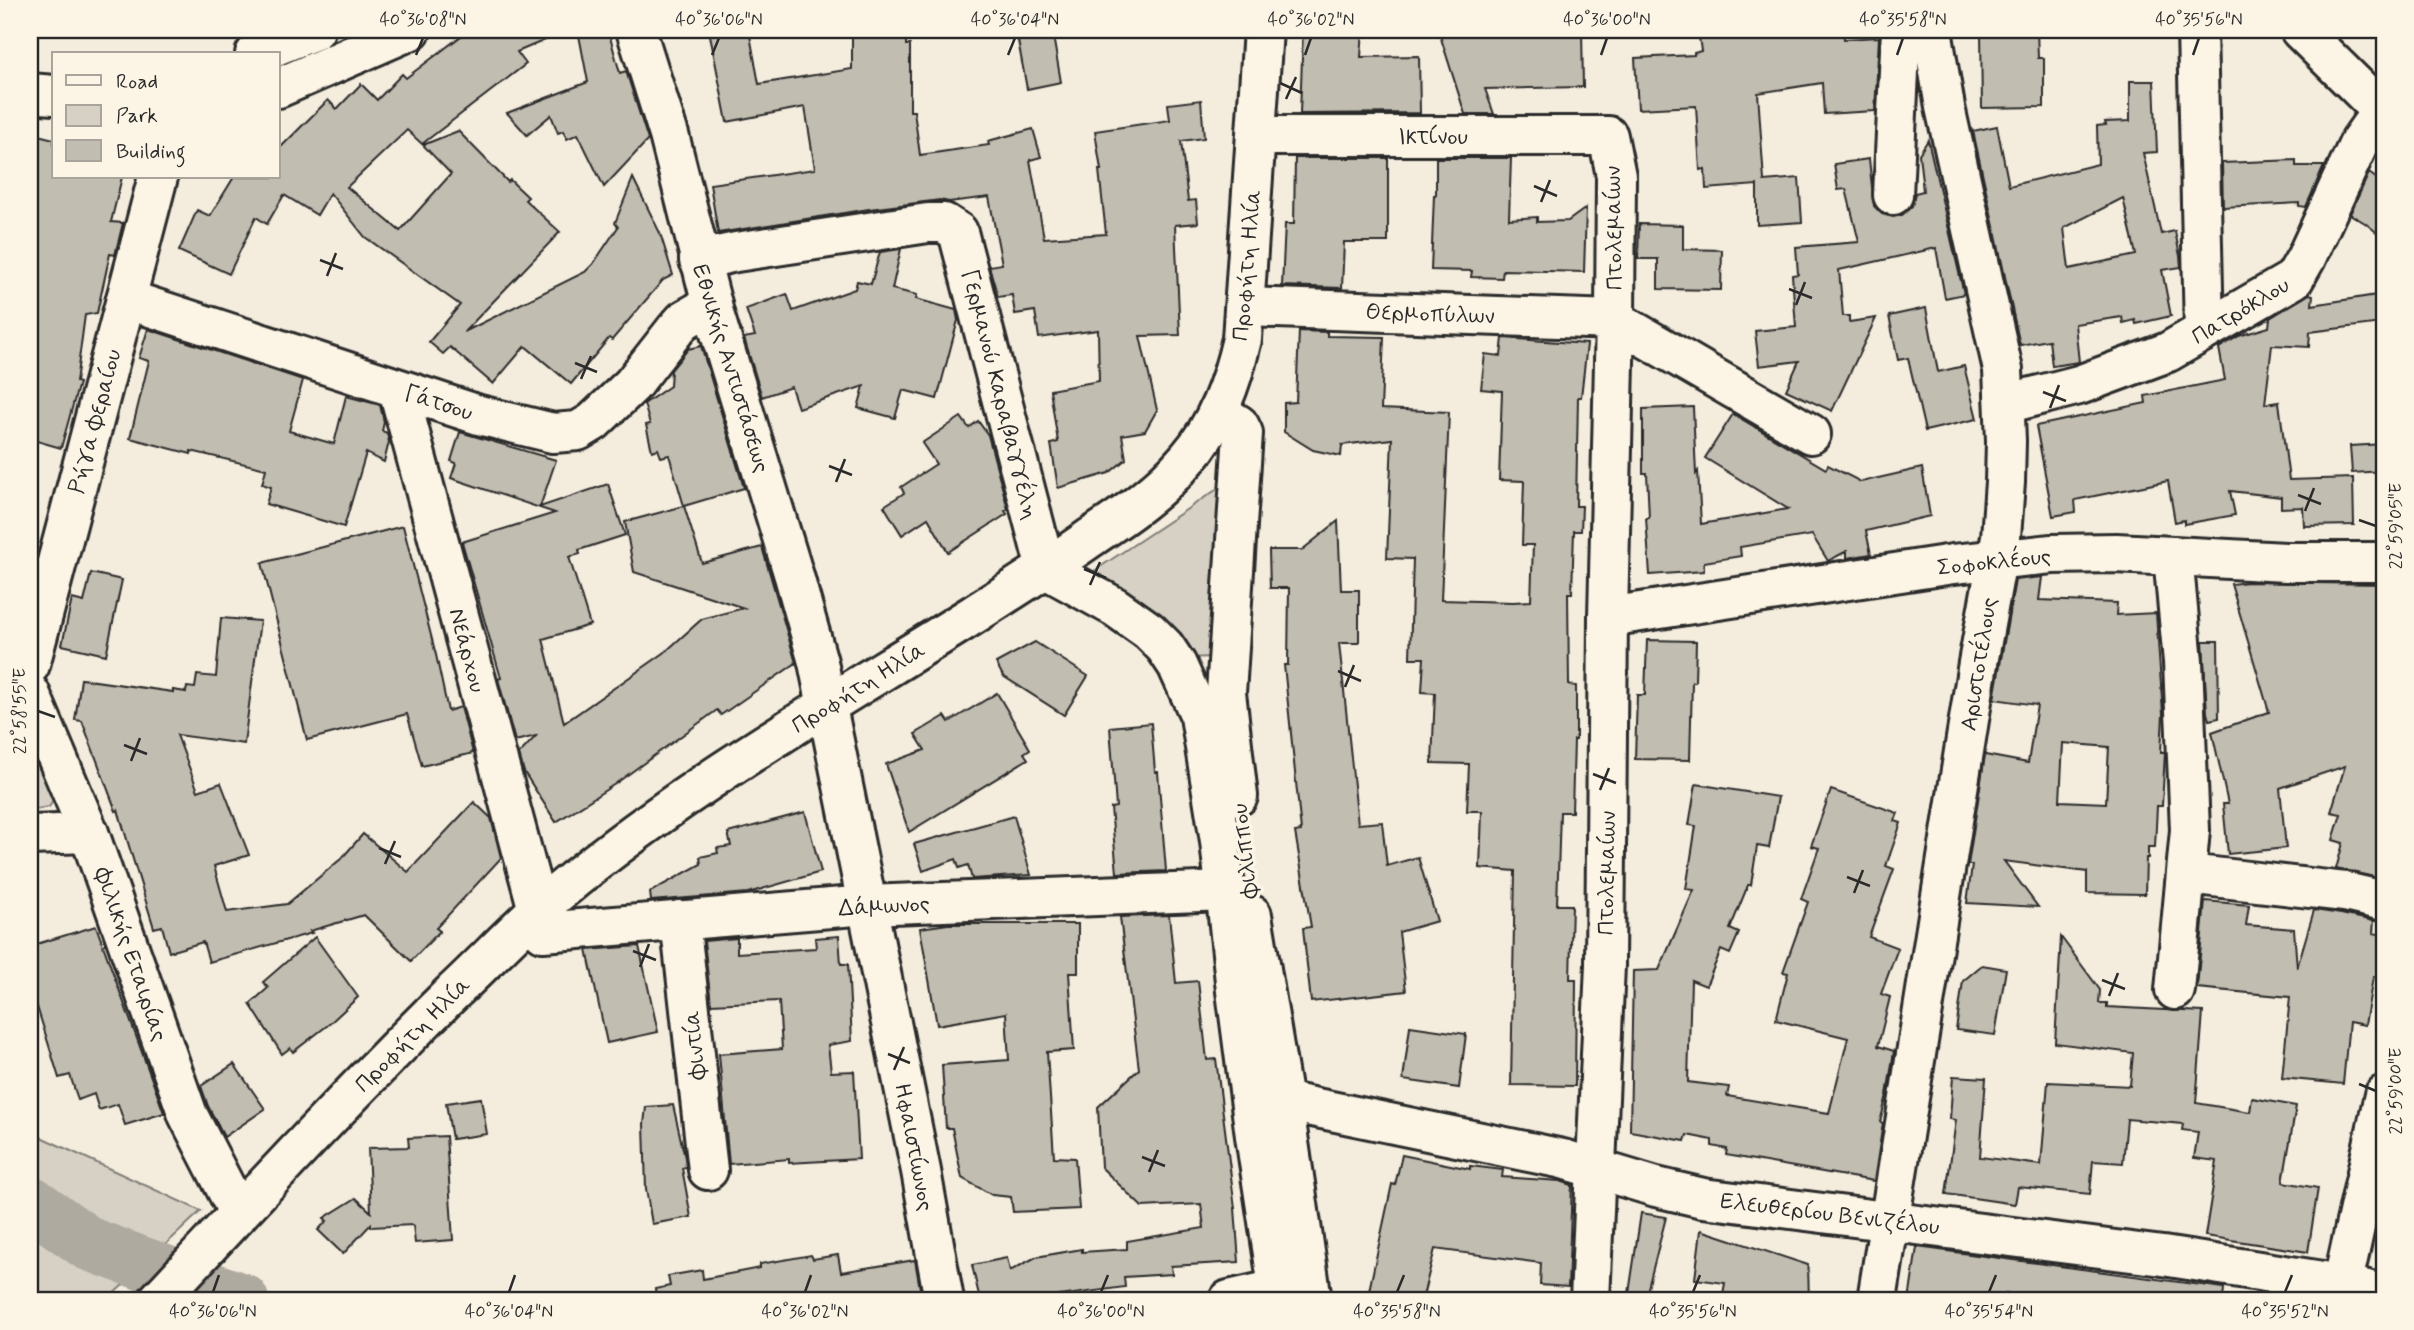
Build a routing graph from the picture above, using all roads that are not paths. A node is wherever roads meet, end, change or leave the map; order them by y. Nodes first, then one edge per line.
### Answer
1 (315, 30) edge
2 (411, 30) edge
3 (636, 30) edge
4 (1263, 30) edge
5 (1901, 30) edge
6 (1932, 30) edge
7 (2197, 30) edge
8 (2300, 30) edge
9 (260, 52) edge
10 (280, 87) edge
11 (30, 93) edge
12 (52, 95) edge
13 (2384, 110) edge
14 (1257, 136) junction
15 (1608, 136) joint
16 (158, 178) edge
17 (1893, 195) dead end
18 (699, 260) junction
19 (126, 299) junction
20 (712, 304) junction
21 (1245, 307) junction
22 (1615, 320) junction
23 (2204, 331) junction
24 (398, 389) junction
25 (2006, 404) junction
26 (1217, 412) junction
27 (1811, 434) dead end
28 (2173, 556) junction
29 (1997, 559) junction
30 (2384, 562) edge
31 (1046, 569) junction
32 (1608, 617) junction
33 (30, 665) edge
34 (30, 693) edge
35 (827, 706) junction
36 (89, 833) junction
37 (30, 835) edge
38 (2188, 874) junction
39 (1226, 891) junction
40 (2384, 901) edge
41 (867, 905) junction
42 (680, 920) junction
43 (540, 921) junction
44 (2175, 989) dead end
45 (2384, 1095) edge
46 (1283, 1101) junction
47 (708, 1170) dead end
48 (1596, 1170) junction
49 (1890, 1220) junction
50 (229, 1223) junction
51 (2340, 1292) edge
52 (2384, 1294) edge
53 (1290, 1296) edge
54 (158, 1300) edge
55 (944, 1300) edge
56 (1229, 1300) edge
57 (1590, 1300) edge
58 (1877, 1300) edge

1 - 9 street
2 - 10 street
3 - 18 street, Εθνικής Αντιστάσεως
4 - 14 street, Προφήτη Ηλία
5 - 17 street
6 - 25 street, Αριστοτέλους
7 - 23 street
8 - 13 street
11 - 12 street
13 - 23 street, Πατρόκλου
14 - 15 street, Ικτίνου
14 - 21 street, Προφήτη Ηλία
15 - 22 street, Πτολεμαίων
16 - 19 street, Ρήγα Φεραίου
18 - 20 street, Εθνικής Αντιστάσεως
18 - 31 street, Γερμανού Καραβαγγέλη
19 - 24 street, Γάτσου
19 - 33 street, Ρήγα Φεραίου
20 - 24 street, Γάτσου
20 - 35 street, Εθνικής Αντιστάσεως
21 - 22 street, Θερμοπύλων
21 - 26 street, Προφήτη Ηλία
22 - 27 street, Πτολεμαίων
22 - 32 street, Πτολεμαίων
23 - 25 street, Πατρόκλου
24 - 43 street, Νεάρχου
25 - 29 street, Αριστοτέλους
26 - 31 street, Προφήτη Ηλία
26 - 46 street, Φιλίππου
28 - 29 street, Σοφοκλέους
28 - 30 street, Σοφοκλέους
28 - 38 street
29 - 32 street, Σοφοκλέους
29 - 49 street, Αριστοτέλους
31 - 35 street, Προφήτη Ηλία
31 - 39 street, Φιλίππου
32 - 48 street, Πτολεμαίων
34 - 36 street, Φιλικής Εταιρίας
35 - 41 street, Ηφαιστίωνος
35 - 43 street, Προφήτη Ηλία
36 - 37 street
36 - 50 street, Φιλικής Εταιρίας
38 - 40 street
38 - 44 street
39 - 41 street, Δάμωνος
39 - 53 street, Φιλίππου
41 - 42 street, Δάμωνος
41 - 55 street, Ηφαιστίωνος
42 - 43 street, Δάμωνος
42 - 47 street, Φιντία
43 - 50 street, Προφήτη Ηλία
45 - 51 street
46 - 48 street, Ελευθερίου Βενιζέλου
46 - 53 street, Φιλίππου
48 - 49 street, Ελευθερίου Βενιζέλου
48 - 57 street, Πτολεμαίων
49 - 51 street, Ελευθερίου Βενιζέλου
49 - 58 street, Αριστοτέλους
50 - 54 street, Προφήτη Ηλία
51 - 52 street, Ελευθερίου Βενιζέλου
53 - 56 street

